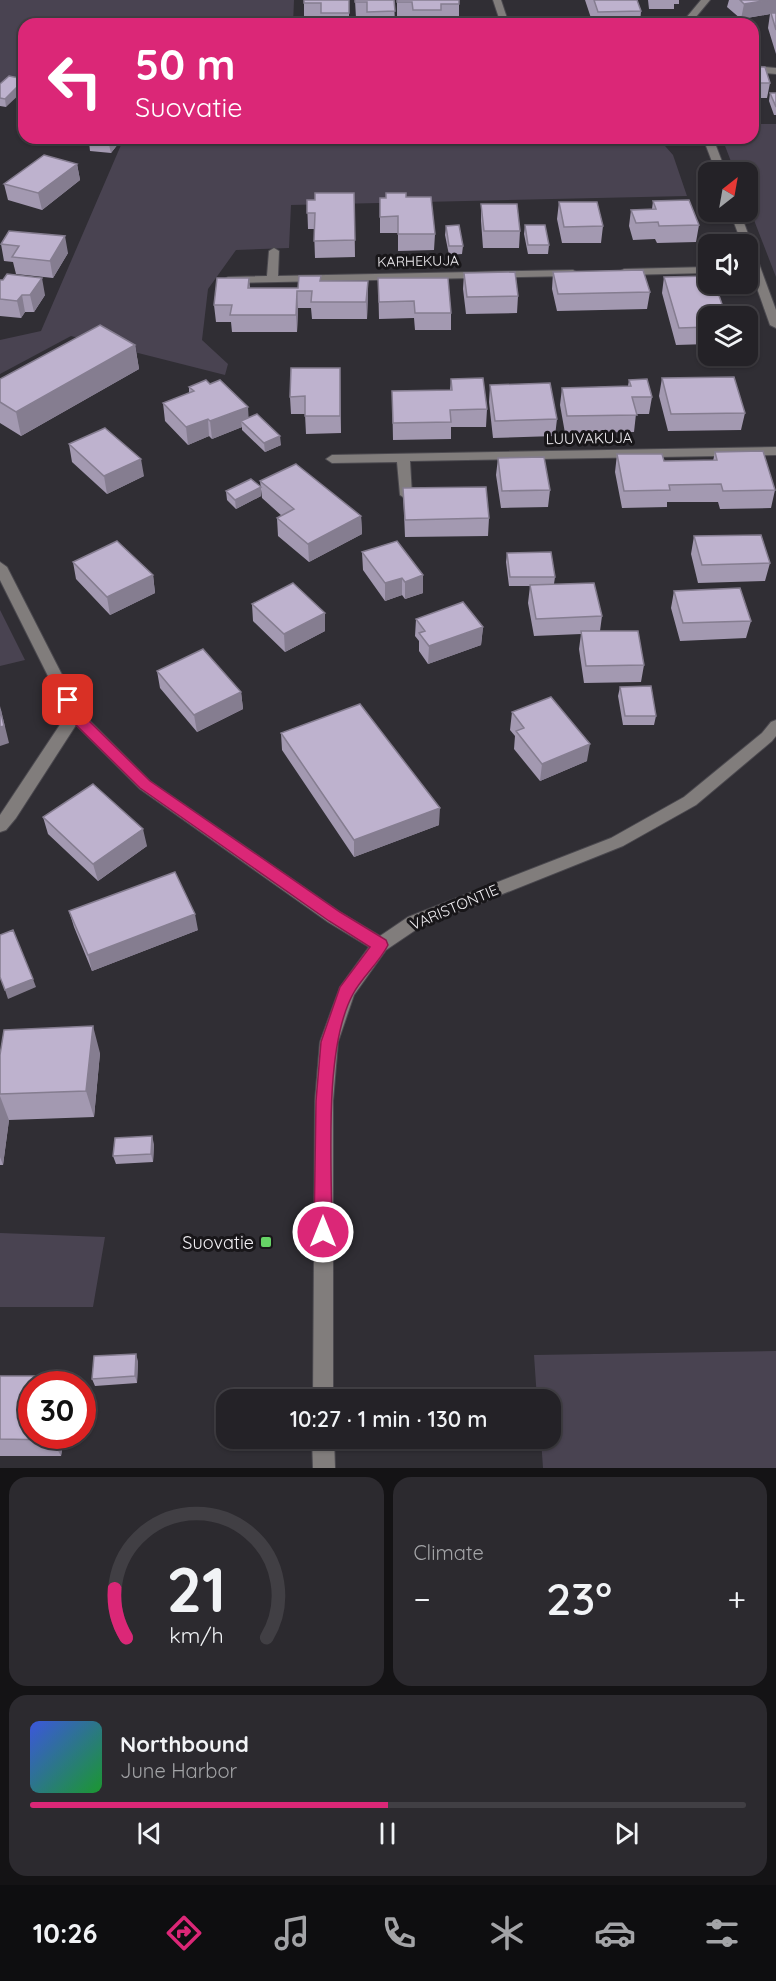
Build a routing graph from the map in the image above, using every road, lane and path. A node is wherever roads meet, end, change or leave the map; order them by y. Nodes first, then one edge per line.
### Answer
1 (497, 0) edge
2 (706, 0) edge
3 (503, 18) edge
4 (690, 18) edge
5 (759, 70) edge
6 (776, 71) edge
7 (710, 144) edge
8 (716, 162) edge
9 (274, 252) dead end
10 (698, 270) edge
11 (617, 272) edge
12 (583, 273) edge
13 (272, 279) junction
14 (224, 280) edge
15 (758, 285) edge
16 (776, 325) edge
17 (776, 451) edge
18 (404, 458) junction
19 (332, 459) dead end
20 (406, 495) edge
21 (0, 567) edge
22 (75, 715) junction
23 (776, 726) edge
24 (0, 826) edge
25 (380, 945) junction
26 (323, 1389) edge
27 (324, 1449) edge
28 (324, 1468) edge

1 - 3 street
2 - 4 street
5 - 6 street
7 - 8 street
9 - 13 street
10 - 11 street
12 - 13 street, KARHEKUJA
13 - 14 street, KARHEKUJA
15 - 16 street
17 - 18 street, LUUVAKUJA
18 - 19 street, LUUVAKUJA
18 - 20 street
21 - 22 street
22 - 24 street
22 - 25 street
23 - 25 street, VARISTONTIE
25 - 26 street, VARISTONTIE
27 - 28 street

